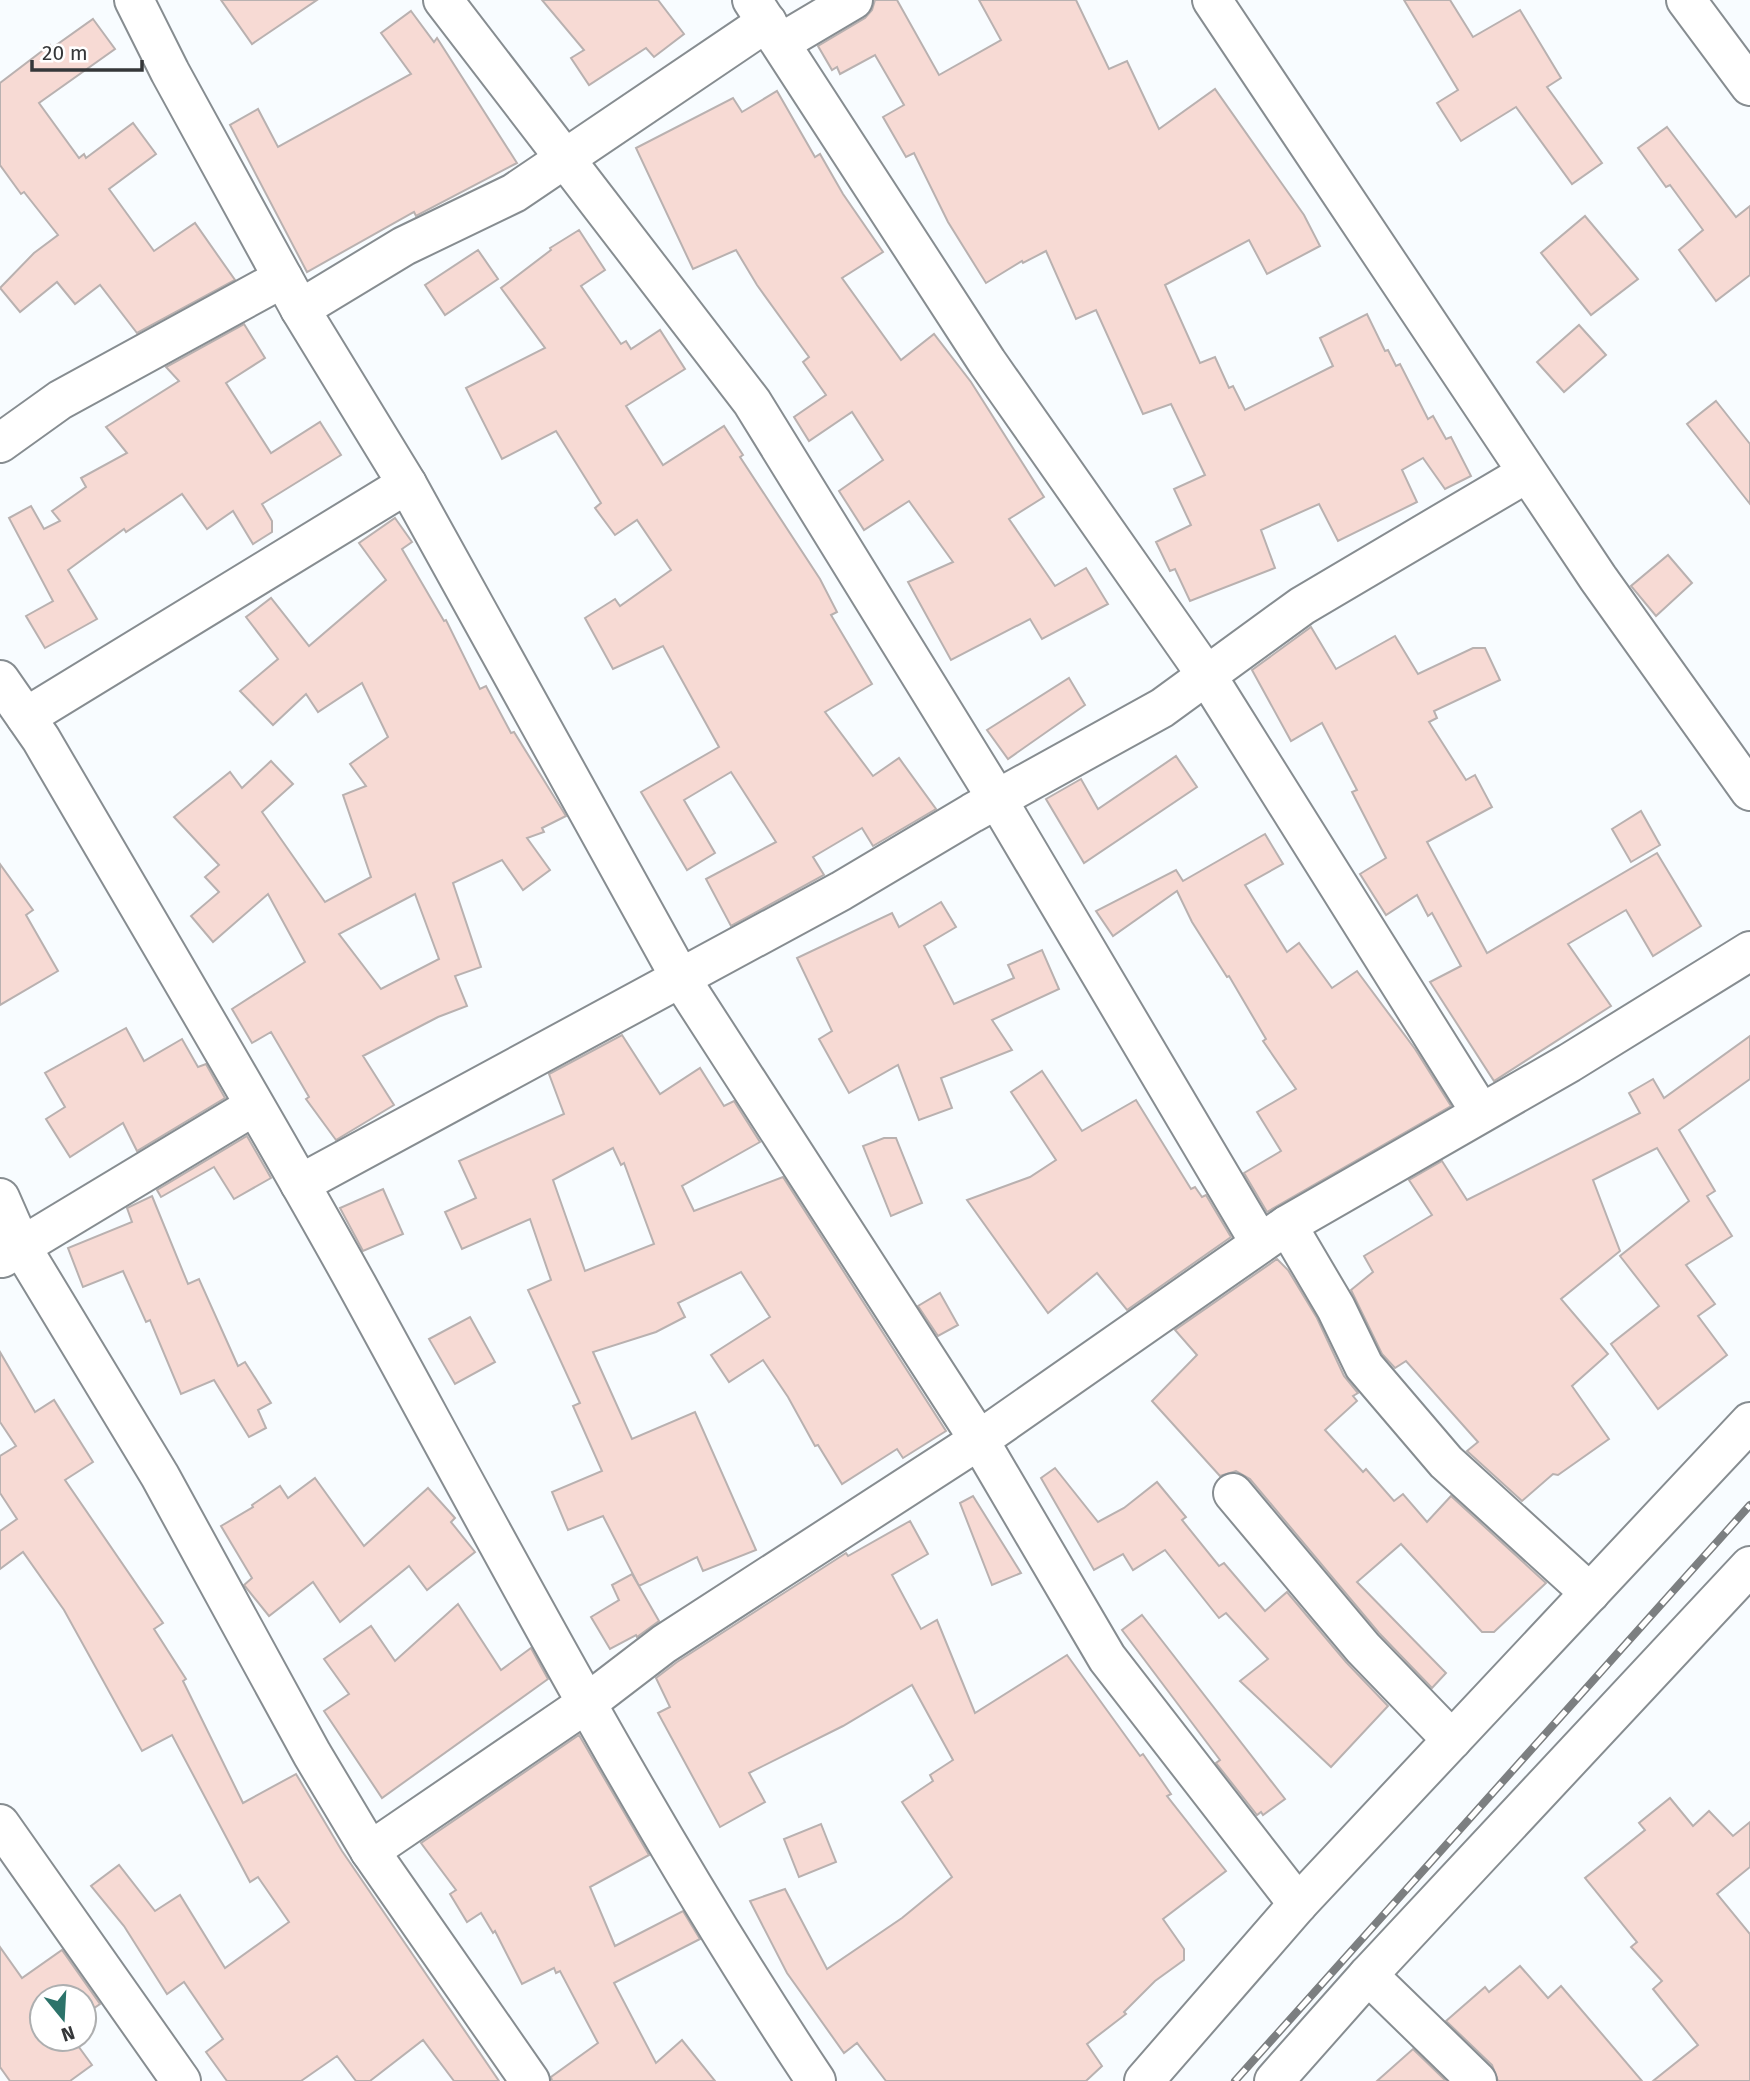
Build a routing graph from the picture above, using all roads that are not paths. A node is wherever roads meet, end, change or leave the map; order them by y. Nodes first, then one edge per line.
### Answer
1 (134, 0) edge
2 (443, 0) edge
3 (853, 0) edge
4 (1212, 0) edge
5 (1686, 0) edge
6 (767, 21) edge
7 (1750, 86) edge
8 (565, 159) junction
9 (292, 293) junction
10 (0, 443) edge
11 (1527, 473) junction
12 (407, 484) junction
13 (1207, 676) junction
14 (0, 680) edge
15 (26, 717) junction
16 (1750, 791) edge
17 (996, 799) junction
18 (1750, 951) edge
19 (681, 979) junction
20 (254, 1106) junction
21 (1481, 1113) junction
22 (300, 1185) junction
23 (0, 1198) edge
24 (1273, 1234) junction
25 (11, 1254) edge
26 (1750, 1422) edge
27 (979, 1440) junction
28 (1233, 1493) dead end
29 (1745, 1581) edge
30 (1590, 1593) junction
31 (587, 1703) junction
32 (1452, 1740) junction
33 (0, 1824) edge
34 (370, 1851) junction
35 (1298, 1904) junction
36 (1368, 1975) junction
37 (181, 2081) edge
38 (530, 2081) edge
39 (816, 2081) edge
40 (1143, 2081) edge
41 (1274, 2081) edge
42 (1477, 2081) edge

1 - 9 street
2 - 8 street
3 - 6 street
4 - 11 street
5 - 7 street
6 - 8 street
6 - 13 street
8 - 9 street
8 - 17 street
9 - 10 street
9 - 12 street
11 - 13 street
11 - 16 street
12 - 15 street
12 - 19 street
13 - 17 street
13 - 21 street
14 - 15 street
15 - 20 street
17 - 19 street
17 - 24 street
18 - 21 street
19 - 22 street
19 - 27 street
20 - 22 street
20 - 25 street
21 - 24 street
22 - 31 street
23 - 25 street
24 - 27 street
24 - 30 street
25 - 34 street
26 - 30 street
27 - 31 street
27 - 35 street
28 - 32 street
29 - 36 street
30 - 32 street
31 - 34 street
31 - 39 street
32 - 35 street
33 - 37 street
34 - 38 street
35 - 40 street
36 - 41 street
36 - 42 street

